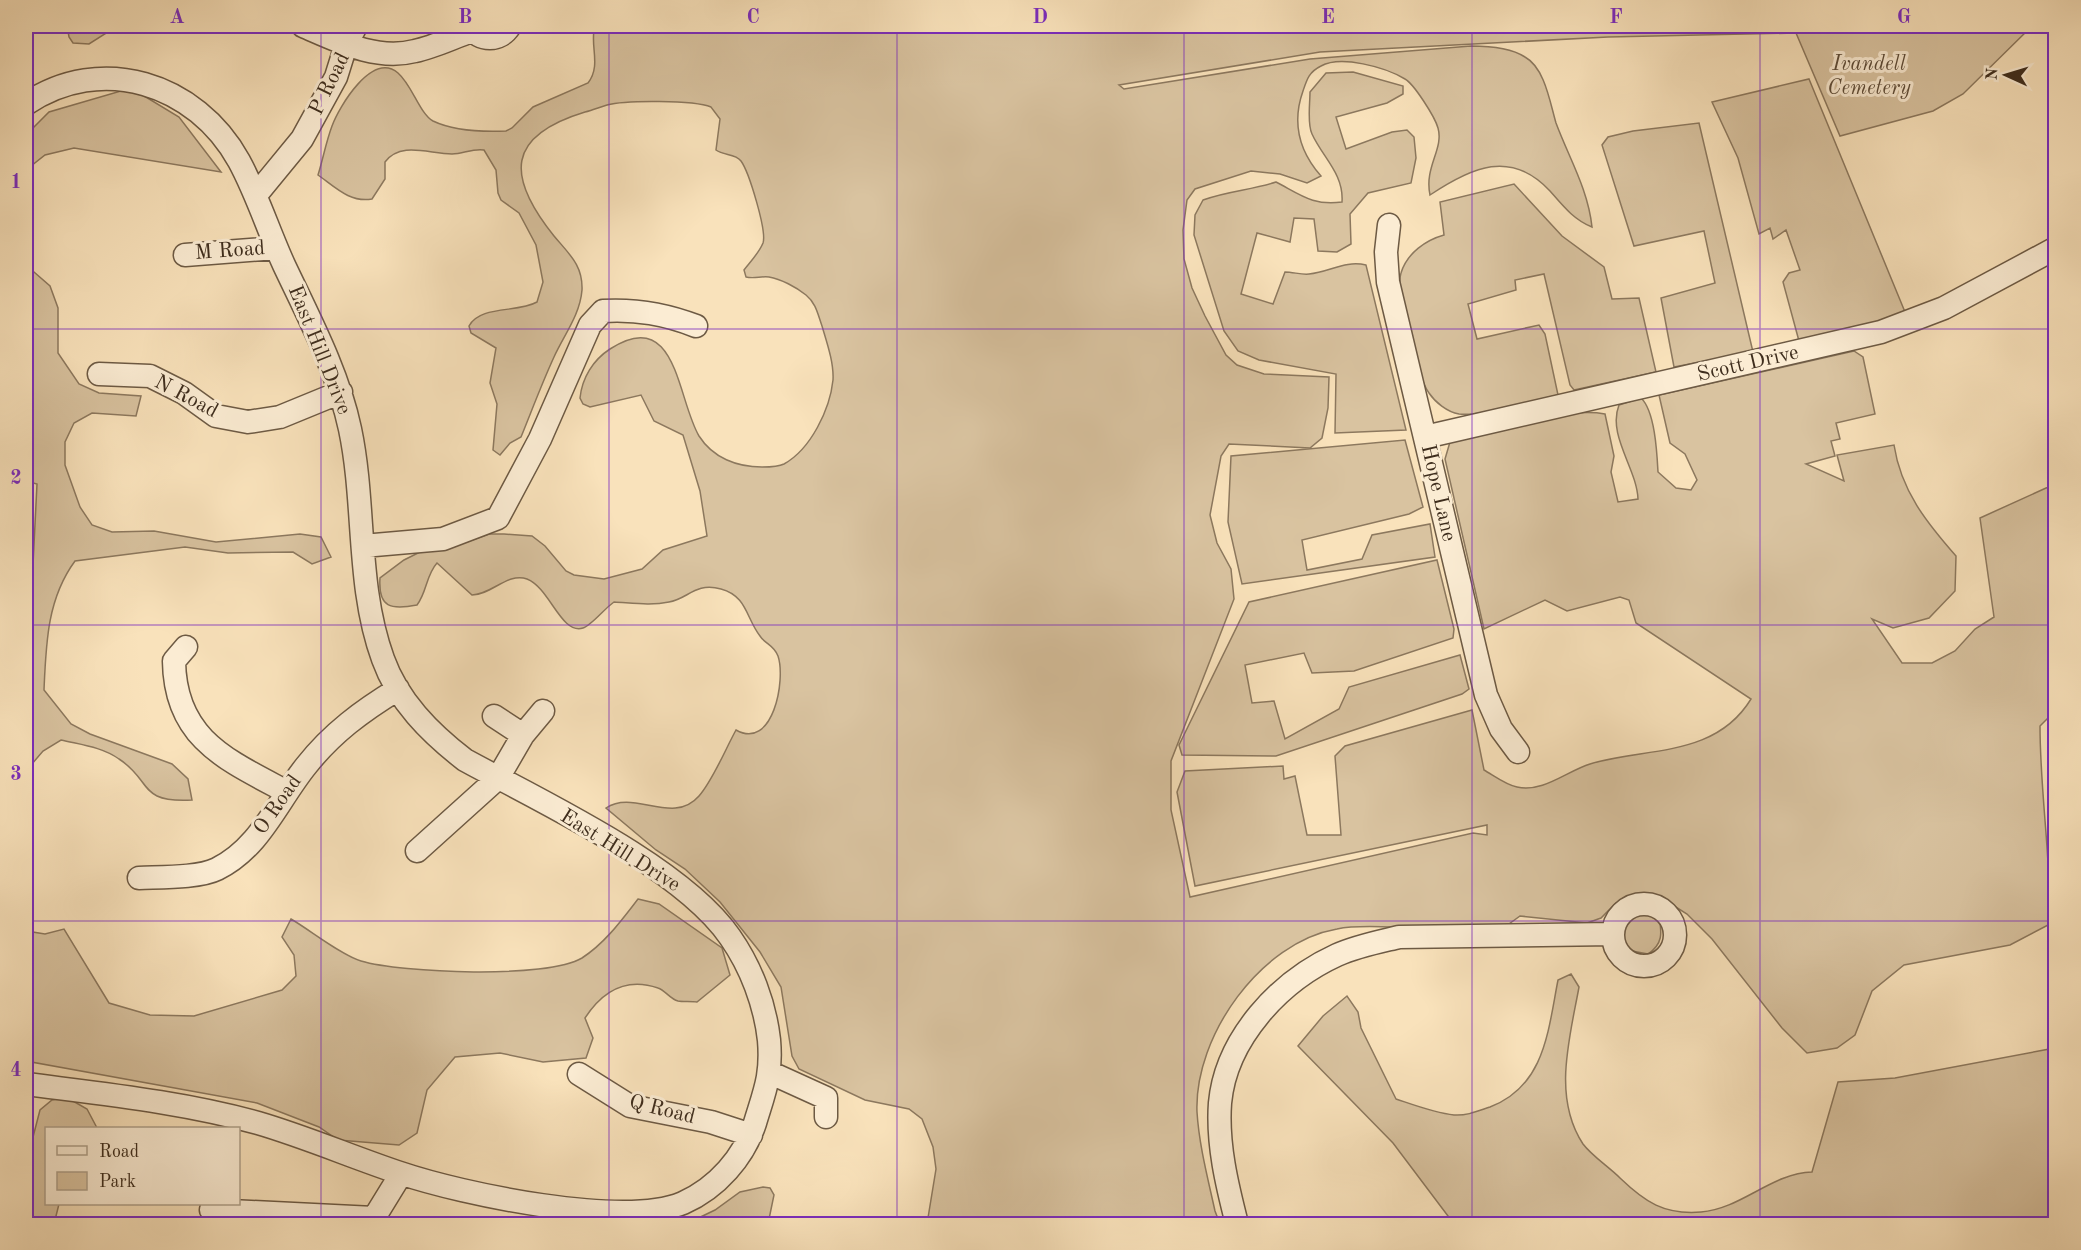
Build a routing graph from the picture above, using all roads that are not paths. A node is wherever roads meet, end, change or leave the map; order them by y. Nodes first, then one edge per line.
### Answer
1 (303, 26) edge
2 (510, 26) edge
3 (471, 28) edge
4 (351, 35) edge
5 (26, 104) edge
6 (256, 195) junction
7 (1389, 225) dead end
8 (276, 248) junction
9 (2055, 248) edge
10 (184, 255) dead end
11 (696, 326) dead end
12 (99, 374) dead end
13 (340, 393) junction
14 (1425, 437) junction
15 (363, 546) junction
16 (186, 647) dead end
17 (398, 690) junction
18 (543, 711) dead end
19 (494, 716) dead end
20 (523, 735) junction
21 (1518, 752) dead end
22 (498, 778) junction
23 (287, 792) junction
24 (417, 851) dead end
25 (139, 878) dead end
26 (1613, 934) dead end
27 (771, 1073) junction
28 (579, 1074) dead end
29 (26, 1084) edge
30 (826, 1117) dead end
31 (751, 1135) junction
32 (401, 1174) junction
33 (211, 1210) dead end
34 (621, 1218) edge
35 (1237, 1224) edge

1 - 4 street
2 - 3 street
3 - 4 street, P Road
4 - 6 street, P Road
5 - 6 street, East Hill Drive
6 - 8 street, East Hill Drive
7 - 14 street, Hope Lane
8 - 10 street, M Road
8 - 13 street, East Hill Drive
9 - 14 street, Scott Drive
11 - 15 street
12 - 13 street, N Road
13 - 15 street, East Hill Drive
14 - 21 street, Hope Lane
15 - 17 street, East Hill Drive
16 - 23 street
17 - 22 street, East Hill Drive
17 - 23 street, O Road
18 - 20 street
19 - 20 street
20 - 22 street
22 - 24 street
22 - 27 street, East Hill Drive
23 - 25 street, O Road
26 - 35 street
27 - 30 street
27 - 31 street, East Hill Drive
28 - 31 street, Q Road
29 - 32 street, East Hill Drive
31 - 34 street, East Hill Drive
32 - 33 street
32 - 34 street, East Hill Drive

